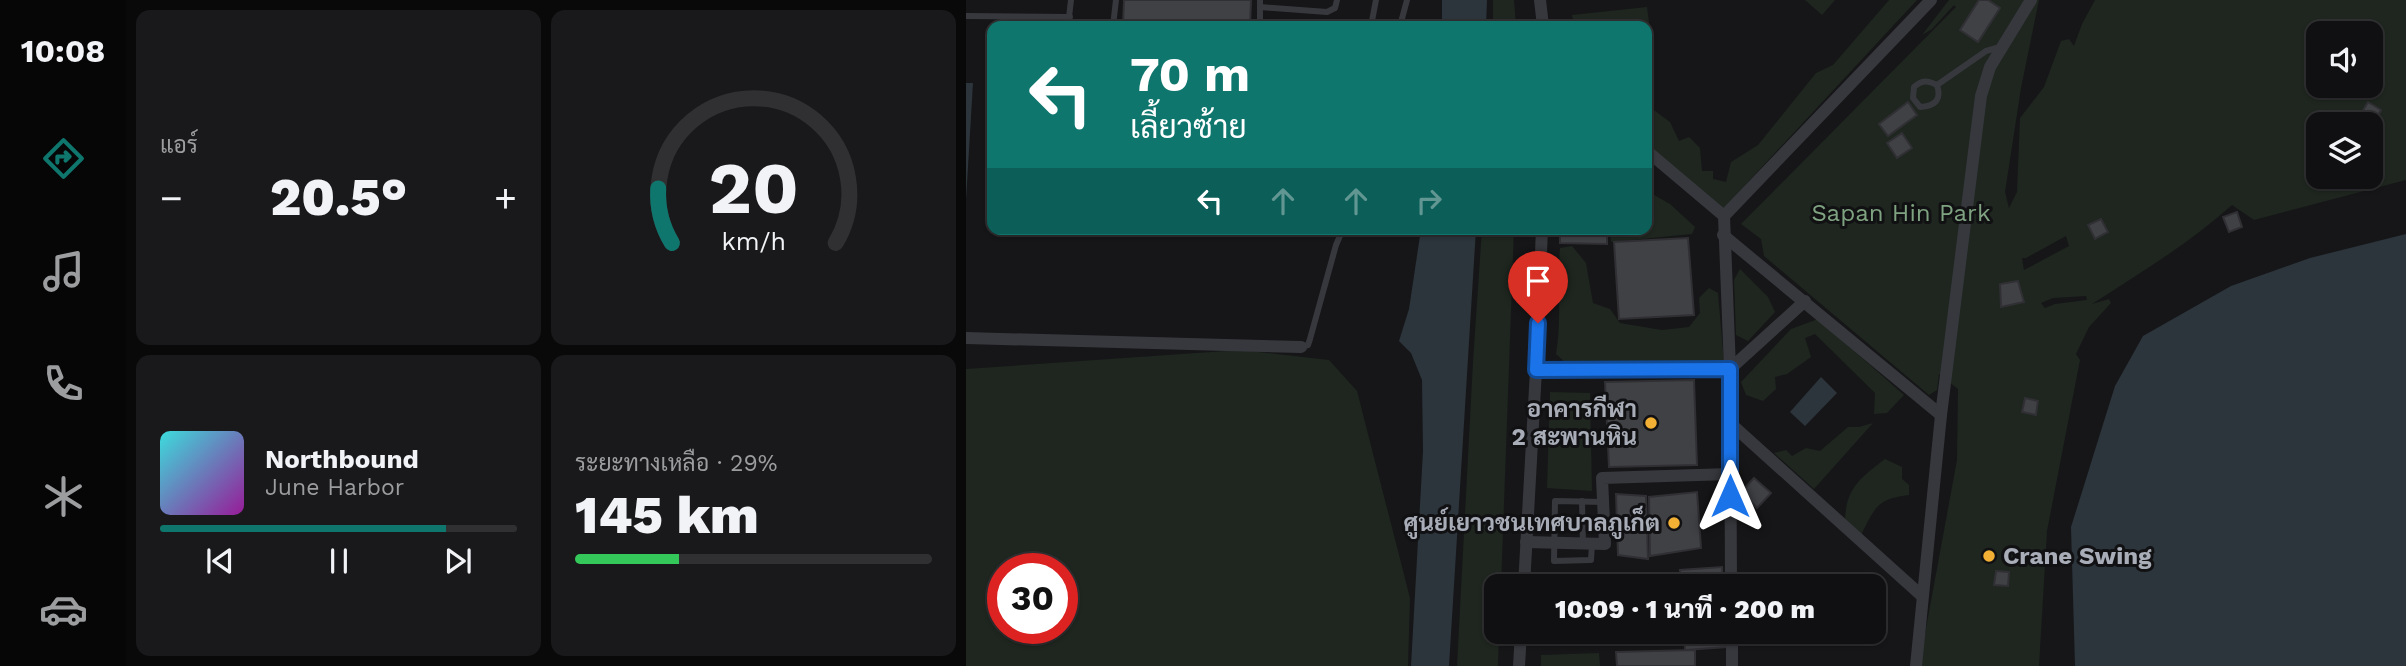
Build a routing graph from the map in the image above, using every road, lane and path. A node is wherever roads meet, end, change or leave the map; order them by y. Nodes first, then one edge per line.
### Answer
1 (1070, 0) edge
2 (1116, 0) edge
3 (1337, 0) edge
4 (1376, 0) edge
5 (1406, 0) edge
6 (1540, 0) edge
7 (1931, 0) edge
8 (2031, 0) edge
9 (1260, 4) edge
10 (966, 16) edge
11 (1070, 17) junction
12 (1069, 21) edge
13 (1114, 21) edge
14 (1372, 21) edge
15 (1401, 21) edge
16 (1543, 21) edge
17 (2002, 46) junction
18 (1937, 85) junction
19 (1652, 155) edge
20 (1724, 216) junction
21 (1340, 235) edge
22 (1542, 235) edge
23 (1723, 236) junction
24 (1805, 301) junction
25 (966, 338) edge
26 (1301, 346) joint
27 (1730, 369) junction
28 (1536, 370) junction
29 (1941, 415) junction
30 (1730, 423) junction
31 (1730, 474) junction
32 (1582, 501) junction
33 (1604, 502) junction
34 (1526, 542) junction
35 (1554, 543) junction
36 (1588, 544) junction
37 (1525, 574) edge
38 (1731, 574) edge
39 (1922, 596) junction
40 (1520, 644) edge
41 (1731, 644) edge
42 (1519, 666) edge
43 (1732, 666) edge
44 (1916, 666) edge

1 - 11 lane
2 - 13 lane
3 - 9 lane
4 - 14 lane
5 - 15 lane
6 - 16 street
7 - 20 street
8 - 17 street
10 - 11 lane
11 - 12 lane
17 - 18 lane
17 - 29 street
18 - 18 lane
19 - 20 street
20 - 23 street
21 - 26 lane
22 - 28 street
23 - 24 street
23 - 27 street
24 - 27 street
24 - 29 street
25 - 26 street
27 - 28 street
27 - 30 street
28 - 34 street
29 - 39 street
30 - 31 street
30 - 39 street
31 - 33 street
31 - 38 street
32 - 33 lane
32 - 35 lane
32 - 36 lane
33 - 36 street
34 - 35 street
34 - 37 street
35 - 36 street
35 - 36 lane
39 - 44 street
40 - 42 street
41 - 43 street

